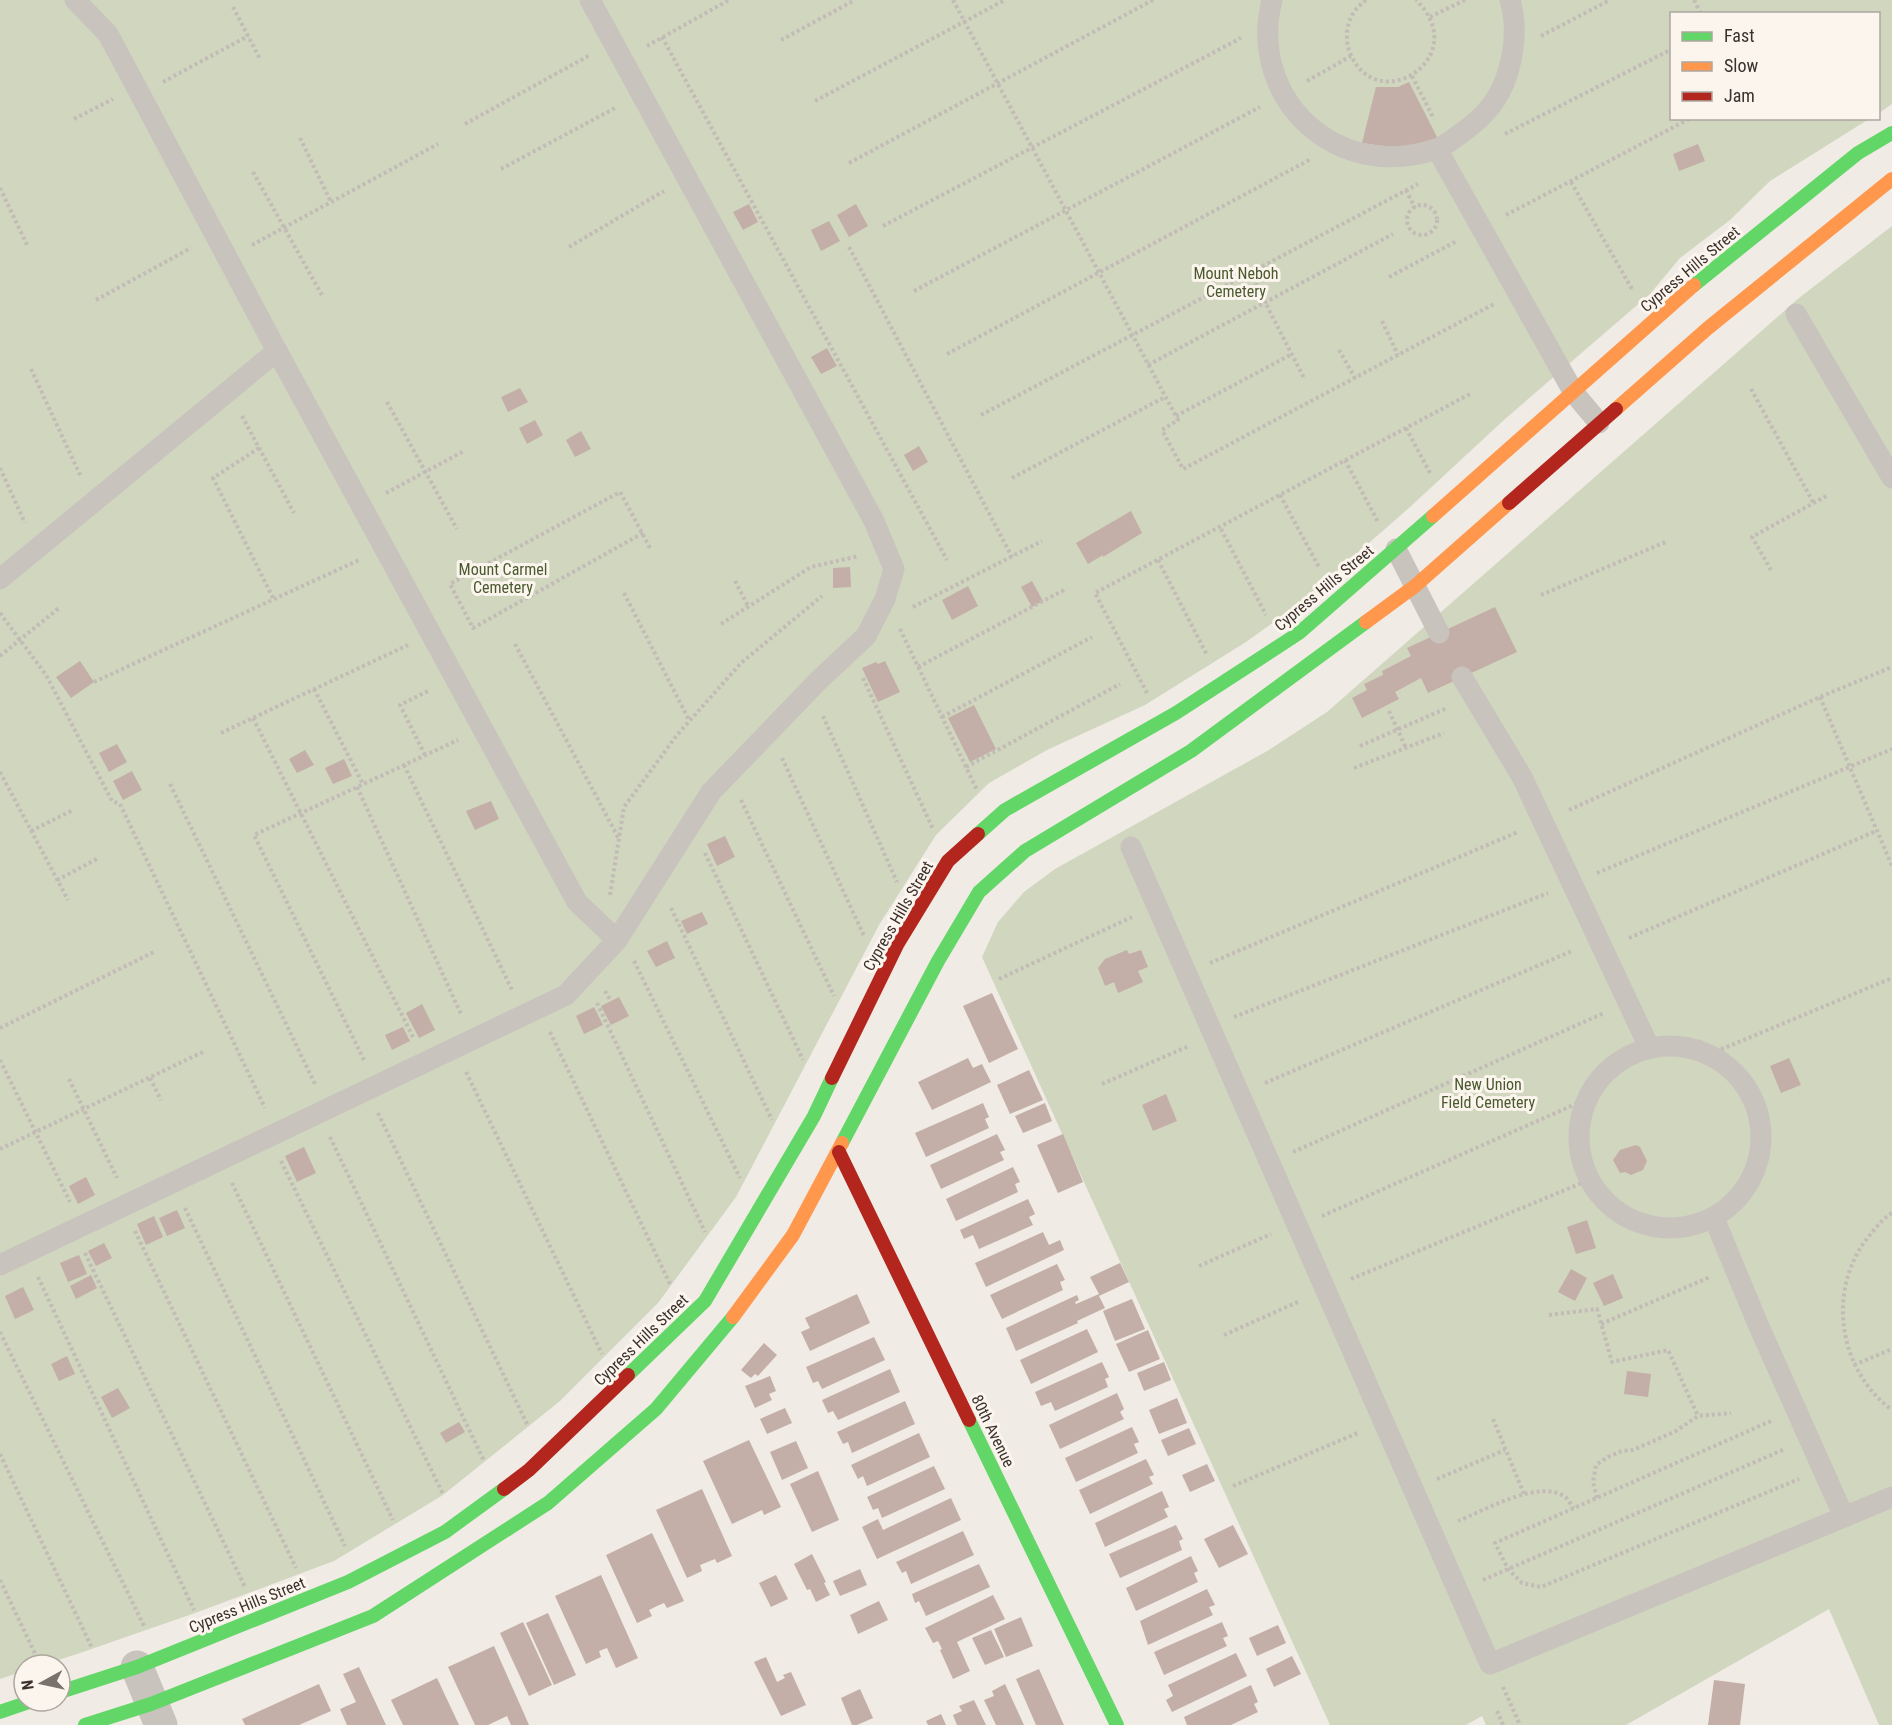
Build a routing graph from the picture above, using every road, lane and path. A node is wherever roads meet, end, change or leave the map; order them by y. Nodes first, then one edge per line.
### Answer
1 (75, 0) edge
2 (590, 0) edge
3 (729, 0) edge
4 (855, 0) edge
5 (953, 0) edge
6 (1005, 0) edge
7 (1153, 0) edge
8 (1272, 0) edge
9 (1366, 0) edge
10 (1416, 0) edge
11 (1466, 0) edge
12 (1510, 0) edge
13 (1610, 0) edge
14 (233, 7) dead end
15 (1430, 17) junction
16 (965, 21) junction
17 (1248, 34) dead end
18 (248, 36) junction
19 (662, 37) junction
20 (1539, 37) dead end
21 (781, 40) dead end
22 (600, 49) dead end
23 (1670, 50) edge
24 (1351, 56) junction
25 (260, 59) dead end
26 (623, 59) junction
27 (1412, 76) junction
28 (998, 83) junction
29 (147, 86) junction
30 (641, 93) junction
31 (1274, 100) junction
32 (815, 101) dead end
33 (74, 119) dead end
34 (1687, 120) edge
35 (465, 124) dead end
36 (1892, 133) edge
37 (300, 138) dead end
38 (1496, 139) dead end
39 (438, 144) dead end
40 (1442, 146) junction
41 (1032, 148) junction
42 (1314, 157) dead end
43 (849, 163) dead end
44 (1448, 168) junction
45 (501, 170) dead end
46 (253, 172) dead end
47 (687, 178) junction
48 (1892, 179) edge
49 (1570, 182) junction
50 (0, 188) edge
51 (1406, 190) junction
52 (331, 202) junction
53 (1415, 207) junction
54 (1066, 210) junction
55 (883, 226) dead end
56 (284, 228) junction
57 (1482, 228) junction
58 (1393, 234) dead end
59 (216, 235) junction
60 (27, 245) dead end
61 (569, 247) dead end
62 (849, 247) dead end
63 (228, 258) junction
64 (1099, 273) junction
65 (1250, 273) dead end
66 (1389, 277) dead end
67 (914, 291) dead end
68 (1517, 291) junction
69 (1633, 291) dead end
70 (323, 297) dead end
71 (96, 300) dead end
72 (1265, 302) junction
73 (1796, 314) dead end
74 (1382, 321) dead end
75 (1132, 334) junction
76 (1339, 350) dead end
77 (277, 351) junction
78 (947, 354) dead end
79 (1292, 354) junction
80 (1398, 355) junction
81 (1148, 365) junction
82 (31, 369) dead end
83 (1304, 378) dead end
84 (1355, 378) junction
85 (1751, 389) dead end
86 (228, 391) junction
87 (1472, 393) dead end
88 (1574, 393) junction
89 (1165, 397) dead end
90 (387, 402) dead end
91 (981, 415) dead end
92 (1176, 416) junction
93 (1599, 423) junction
94 (1406, 428) junction
95 (259, 448) junction
96 (464, 451) dead end
97 (1345, 460) junction
98 (0, 468) edge
99 (426, 472) junction
100 (1430, 474) dead end
101 (1012, 478) dead end
102 (1892, 478) edge
103 (1280, 495) junction
104 (1828, 495) dead end
105 (93, 502) junction
106 (1813, 502) dead end
107 (361, 506) junction
108 (294, 513) dead end
109 (1378, 523) dead end
110 (457, 529) dead end
111 (1221, 529) dead end
112 (643, 534) junction
113 (1042, 541) dead end
114 (1668, 541) dead end
115 (37, 548) junction
116 (650, 548) dead end
117 (384, 549) junction
118 (1396, 549) junction
119 (886, 550) junction
120 (1012, 557) junction
121 (947, 560) dead end
122 (1158, 560) junction
123 (1771, 570) dead end
124 (1323, 575) dead end
125 (0, 579) edge
126 (735, 580) dead end
127 (1416, 586) junction
128 (1064, 590) dead end
129 (624, 593) dead end
130 (1541, 595) dead end
131 (822, 596) dead end
132 (274, 600) junction
133 (748, 606) junction
134 (59, 608) dead end
135 (889, 608) junction
136 (0, 613) edge
137 (721, 624) dead end
138 (1270, 624) dead end
139 (1439, 633) dead end
140 (431, 634) junction
141 (1092, 637) dead end
142 (20, 640) junction
143 (515, 644) dead end
144 (850, 650) junction
145 (0, 656) edge
146 (1212, 663) dead end
147 (918, 667) junction
148 (1892, 667) edge
149 (1462, 676) dead end
150 (454, 677) junction
151 (94, 682) dead end
152 (1120, 684) dead end
153 (811, 688) junction
154 (314, 689) junction
155 (1148, 696) dead end
156 (1474, 696) junction
157 (1820, 697) junction
158 (1389, 711) dead end
159 (942, 717) junction
160 (253, 718) junction
161 (689, 720) junction
162 (482, 728) junction
163 (1397, 730) junction
164 (770, 731) junction
165 (221, 733) dead end
166 (1444, 733) dead end
167 (1360, 746) dead end
168 (1406, 748) junction
169 (1892, 749) edge
170 (425, 755) junction
171 (404, 765) junction
172 (966, 767) junction
173 (1849, 767) junction
174 (1354, 768) dead end
175 (0, 772) edge
176 (728, 774) junction
177 (170, 784) dead end
178 (363, 784) junction
179 (357, 787) junction
180 (979, 793) dead end
181 (73, 810) dead end
182 (301, 813) junction
183 (1543, 822) junction
184 (691, 824) junction
185 (31, 831) junction
186 (1876, 831) junction
187 (936, 835) dead end
188 (619, 840) junction
189 (1131, 847) dead end
190 (97, 859) dead end
191 (1892, 866) edge
192 (657, 877) junction
193 (57, 880) junction
194 (1572, 884) junction
195 (901, 891) dead end
196 (68, 900) dead end
197 (1157, 906) junction
198 (614, 934) junction
199 (868, 945) dead end
200 (1600, 945) junction
201 (156, 951) dead end
202 (1187, 974) junction
203 (584, 976) junction
204 (1892, 978) edge
205 (999, 979) dead end
206 (837, 1002) dead end
207 (1627, 1003) junction
208 (531, 1011) junction
209 (0, 1028) edge
210 (1212, 1031) junction
211 (464, 1044) junction
212 (1649, 1047) junction
213 (205, 1051) dead end
214 (1710, 1054) junction
215 (0, 1060) edge
216 (426, 1062) junction
217 (804, 1063) dead end
218 (150, 1078) junction
219 (69, 1079) dead end
220 (1102, 1084) dead end
221 (372, 1088) junction
222 (1239, 1094) junction
223 (161, 1100) dead end
224 (1585, 1100) junction
225 (84, 1108) junction
226 (323, 1111) junction
227 (774, 1124) dead end
228 (35, 1132) junction
229 (273, 1135) junction
230 (0, 1149) edge
231 (839, 1152) junction
232 (220, 1160) junction
233 (1270, 1163) junction
234 (1588, 1180) junction
235 (173, 1183) junction
236 (743, 1184) dead end
237 (126, 1205) junction
238 (1892, 1213) edge
239 (1714, 1218) junction
240 (1297, 1224) junction
241 (78, 1228) junction
242 (707, 1236) dead end
243 (26, 1253) junction
244 (0, 1265) edge
245 (1199, 1266) dead end
246 (1734, 1267) junction
247 (671, 1286) dead end
248 (1326, 1290) junction
249 (1549, 1315) dead end
250 (1601, 1324) junction
251 (0, 1332) edge
252 (1224, 1335) dead end
253 (1892, 1349) edge
254 (604, 1358) dead end
255 (1854, 1365) junction
256 (1797, 1410) junction
257 (1892, 1410) edge
258 (1731, 1413) dead end
259 (1698, 1416) junction
260 (1492, 1419) dead end
261 (1384, 1421) junction
262 (528, 1426) dead end
263 (1809, 1438) junction
264 (1505, 1450) junction
265 (0, 1454) edge
266 (484, 1461) dead end
267 (1823, 1469) junction
268 (1233, 1486) dead end
269 (1413, 1489) junction
270 (1524, 1494) junction
271 (443, 1495) dead end
272 (1892, 1497) edge
273 (1597, 1498) junction
274 (1574, 1508) junction
275 (1844, 1517) junction
276 (394, 1524) dead end
277 (1432, 1532) junction
278 (348, 1552) dead end
279 (1508, 1569) junction
280 (299, 1574) dead end
281 (0, 1580) edge
282 (1458, 1591) junction
283 (248, 1593) dead end
284 (195, 1613) dead end
285 (147, 1630) dead end
286 (93, 1648) dead end
287 (34, 1653) edge
288 (1493, 1663) junction
289 (137, 1667) junction
290 (72, 1688) edge
291 (1497, 1711) dead end
292 (156, 1714) edge
293 (85, 1725) edge
294 (1117, 1725) edge
295 (1503, 1725) edge
296 (1520, 1725) edge

1 - 29 lane
2 - 26 lane
3 - 19 path
4 - 21 path
5 - 16 path
6 - 16 path
7 - 28 path
8 - 31 lane
9 - 24 path
10 - 15 path
11 - 15 path
12 - 40 lane
13 - 20 path
14 - 18 path
15 - 27 path
16 - 28 path
16 - 32 path
17 - 41 path
18 - 25 path
18 - 29 path
19 - 26 path
19 - 121 path
22 - 35 path
23 - 38 path
24 - 27 path
24 - 31 path
26 - 30 lane
27 - 40 path
28 - 41 path
28 - 43 path
29 - 33 path
29 - 59 lane
30 - 45 path
30 - 47 lane
31 - 40 lane
31 - 54 path
34 - 49 path
36 - 88 street, Cypress Hills Street
37 - 52 path
39 - 52 path
40 - 44 lane
41 - 54 path
41 - 55 path
42 - 64 path
44 - 51 path
44 - 57 lane
46 - 56 path
47 - 61 path
47 - 119 lane
48 - 93 street
49 - 57 path
49 - 69 path
50 - 60 path
51 - 53 path
51 - 75 path
52 - 56 path
53 - 53 path
54 - 64 path
54 - 67 path
56 - 63 path
56 - 70 path
57 - 66 path
57 - 68 lane
58 - 72 path
59 - 63 lane
59 - 71 path
62 - 120 path
63 - 77 lane
64 - 75 path
64 - 78 path
65 - 72 path
68 - 80 path
68 - 88 lane
72 - 79 path
72 - 81 path
73 - 102 lane
74 - 80 path
75 - 81 path
75 - 91 path
76 - 84 path
77 - 86 lane
77 - 107 lane
79 - 83 path
79 - 92 path
80 - 84 path
81 - 92 path
82 - 105 path
84 - 92 path
85 - 106 path
86 - 95 path
86 - 105 lane
87 - 94 path
88 - 93 lane
88 - 118 street, Cypress Hills Street
89 - 101 path
90 - 99 path
93 - 127 street
94 - 97 path
94 - 100 path
95 - 108 path
95 - 132 path
96 - 99 path
97 - 103 path
97 - 109 path
98 - 115 path
99 - 107 path
99 - 110 path
103 - 122 path
103 - 124 path
104 - 123 path
105 - 115 lane
107 - 117 lane
111 - 138 path
112 - 112 path
112 - 116 path
113 - 120 path
114 - 130 path
115 - 125 lane
117 - 132 path
117 - 140 lane
118 - 127 lane
118 - 289 street, Cypress Hills Street
119 - 133 path
119 - 135 lane
120 - 135 path
122 - 146 path
122 - 155 path
126 - 133 path
127 - 139 lane
127 - 231 street
128 - 147 path
129 - 161 path
131 - 161 path
132 - 151 path
133 - 137 path
134 - 142 path
135 - 144 lane
135 - 147 path
136 - 142 path
140 - 150 lane
140 - 154 path
141 - 159 path
142 - 145 path
142 - 229 path
143 - 188 path
144 - 153 lane
144 - 187 path
147 - 159 path
148 - 157 path
149 - 156 lane
150 - 162 lane
150 - 170 path
152 - 172 path
153 - 164 lane
153 - 195 path
154 - 160 path
154 - 178 path
156 - 163 path
156 - 183 lane
157 - 173 path
157 - 183 path
158 - 163 path
159 - 172 path
160 - 165 path
160 - 182 path
161 - 188 path
162 - 170 path
162 - 198 lane
163 - 167 path
163 - 168 path
164 - 176 lane
164 - 199 path
166 - 168 path
168 - 174 path
169 - 173 path
170 - 171 path
171 - 178 path
171 - 208 path
172 - 180 path
173 - 186 path
173 - 194 path
175 - 185 path
176 - 184 lane
176 - 206 path
177 - 226 path
178 - 179 path
179 - 182 path
179 - 211 path
181 - 185 path
182 - 216 path
182 - 221 path
183 - 194 lane
183 - 202 path
184 - 192 lane
184 - 217 path
185 - 193 path
186 - 191 path
186 - 200 path
188 - 198 path
189 - 197 lane
190 - 193 path
192 - 198 lane
192 - 227 path
193 - 196 path
194 - 200 lane
194 - 210 path
197 - 202 lane
197 - 205 path
198 - 203 lane
198 - 236 path
200 - 207 lane
200 - 222 path
201 - 209 path
202 - 210 lane
203 - 208 lane
203 - 242 path
204 - 214 path
207 - 212 lane
207 - 233 path
208 - 211 lane
208 - 247 path
210 - 220 path
210 - 222 lane
211 - 216 lane
211 - 254 path
212 - 214 lane
212 - 224 lane
213 - 218 path
214 - 239 lane
215 - 228 path
216 - 221 lane
218 - 223 path
218 - 225 path
219 - 225 path
221 - 226 lane
221 - 262 path
222 - 233 lane
224 - 234 lane
224 - 240 path
225 - 228 path
225 - 237 path
226 - 229 lane
226 - 266 path
228 - 230 path
228 - 241 path
229 - 232 lane
229 - 271 path
231 - 292 street
231 - 294 street, 80th Avenue
232 - 235 lane
232 - 276 path
233 - 240 lane
234 - 239 lane
234 - 248 path
235 - 237 lane
235 - 278 path
237 - 241 lane
237 - 280 path
238 - 255 path
239 - 246 lane
240 - 245 path
240 - 248 lane
241 - 243 lane
241 - 283 path
243 - 244 lane
243 - 284 path
246 - 250 path
246 - 256 lane
248 - 252 path
248 - 261 lane
249 - 250 path
250 - 259 path
251 - 285 path
253 - 255 path
255 - 257 path
256 - 263 lane
256 - 273 path
258 - 259 path
259 - 273 path
260 - 264 path
261 - 268 path
261 - 269 lane
263 - 267 lane
263 - 279 path
264 - 269 path
264 - 270 path
265 - 286 path
267 - 275 lane
267 - 279 path
269 - 277 lane
270 - 274 path
270 - 277 path
272 - 275 lane
273 - 274 path
274 - 279 path
275 - 288 lane
277 - 282 lane
279 - 282 path
281 - 287 path
282 - 288 lane
288 - 296 path
289 - 290 street, Cypress Hills Street
289 - 292 street
291 - 295 path
292 - 293 street

